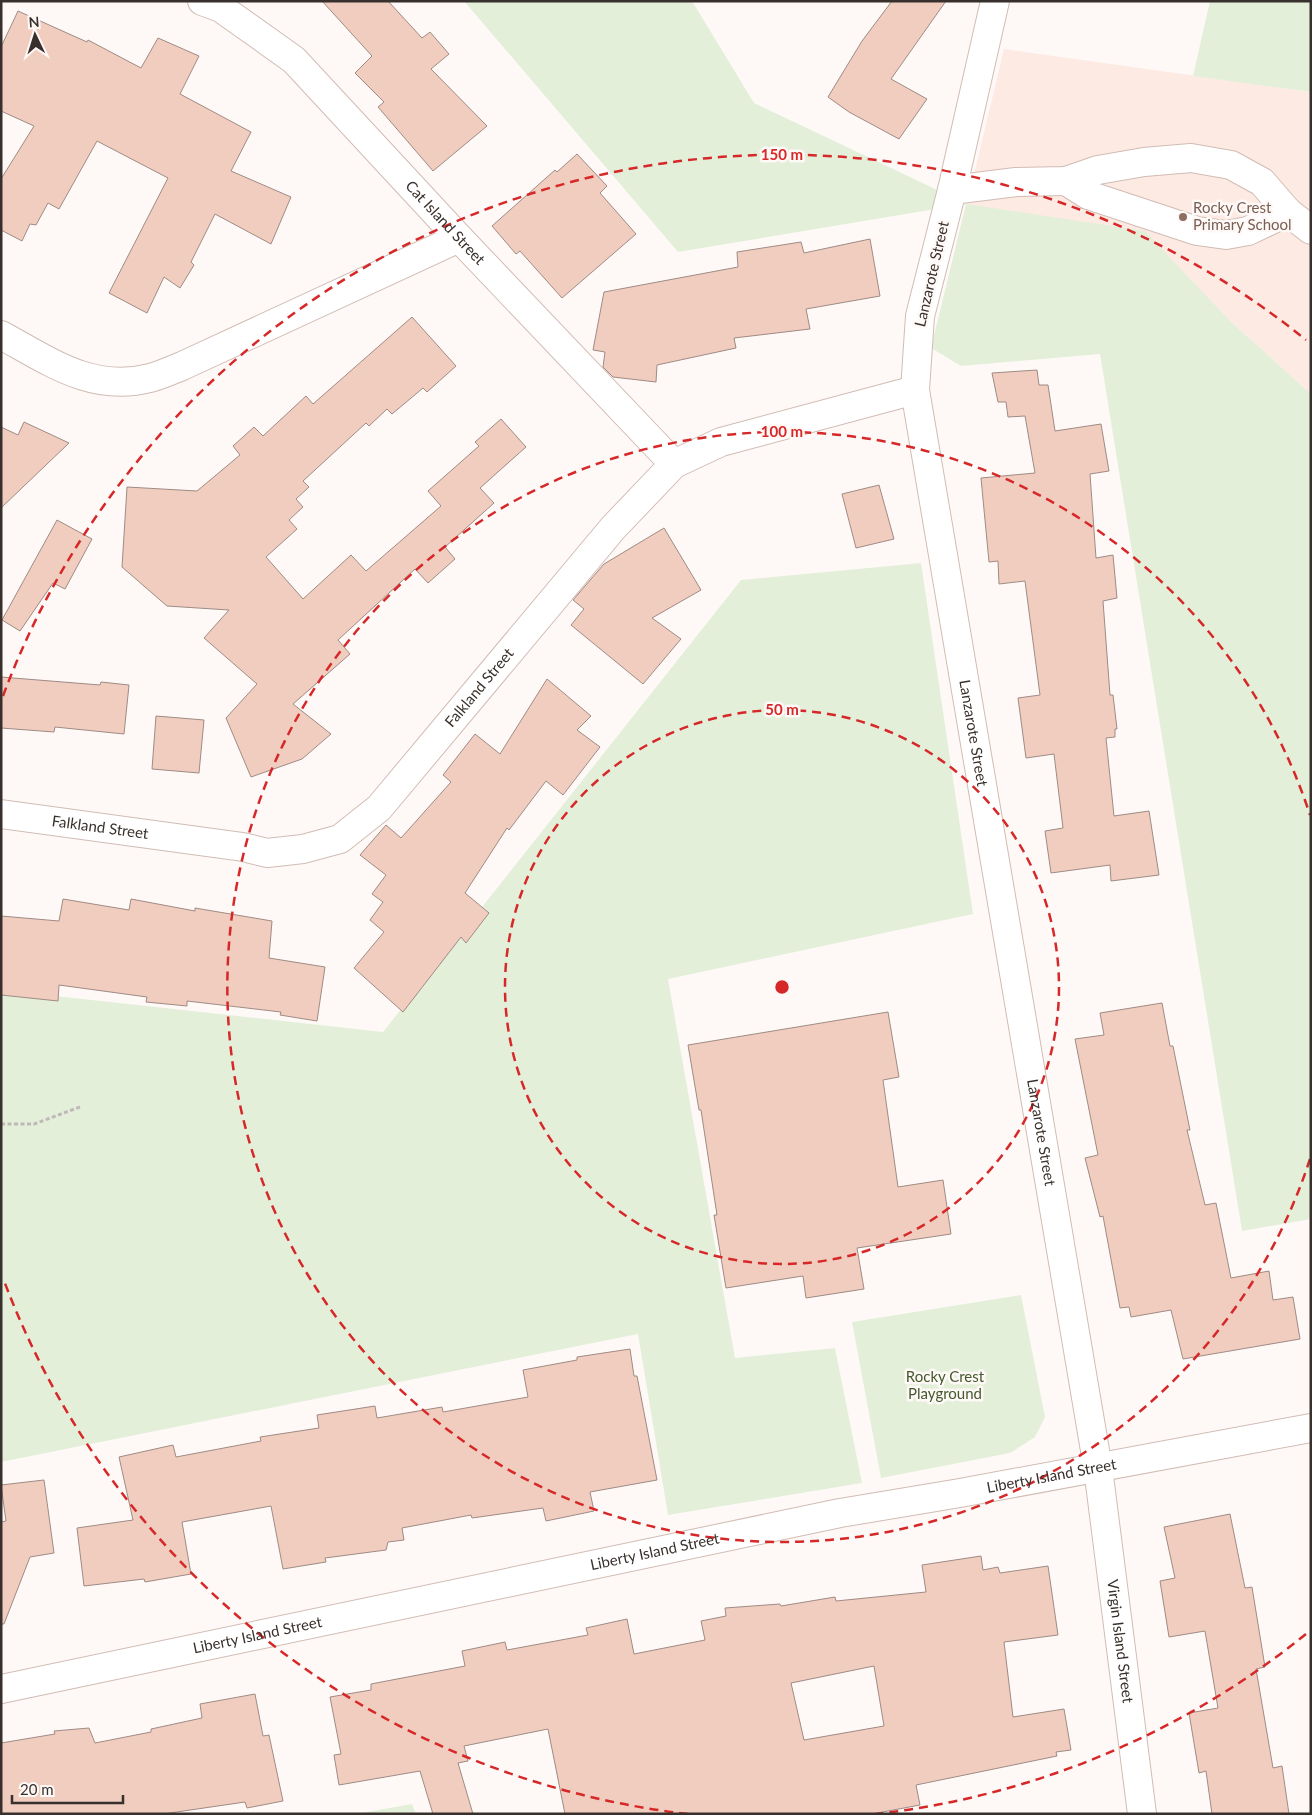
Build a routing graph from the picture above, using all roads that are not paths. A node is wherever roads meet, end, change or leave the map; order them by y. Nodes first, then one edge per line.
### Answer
1 (202, 1) edge
2 (996, 1) edge
3 (1066, 181) junction
4 (952, 190) junction
5 (1288, 212) junction
6 (1311, 230) edge
7 (459, 238) junction
8 (1, 335) edge
9 (915, 390) junction
10 (674, 464) junction
11 (1, 814) edge
12 (1311, 1428) edge
13 (1098, 1468) junction
14 (1, 1689) edge
15 (1142, 1814) edge

1 - 7 street, Cat Island Street
2 - 4 street, Lanzarote Street
3 - 4 street
3 - 5 street
3 - 5 street
4 - 9 street, Lanzarote Street
5 - 6 street
7 - 8 street
7 - 10 street, Cat Island Street
9 - 10 street, Falkland Street
9 - 13 street, Lanzarote Street
10 - 11 street, Falkland Street
12 - 13 street, Liberty Island Street
13 - 14 street, Liberty Island Street
13 - 15 street, Virgin Island Street

